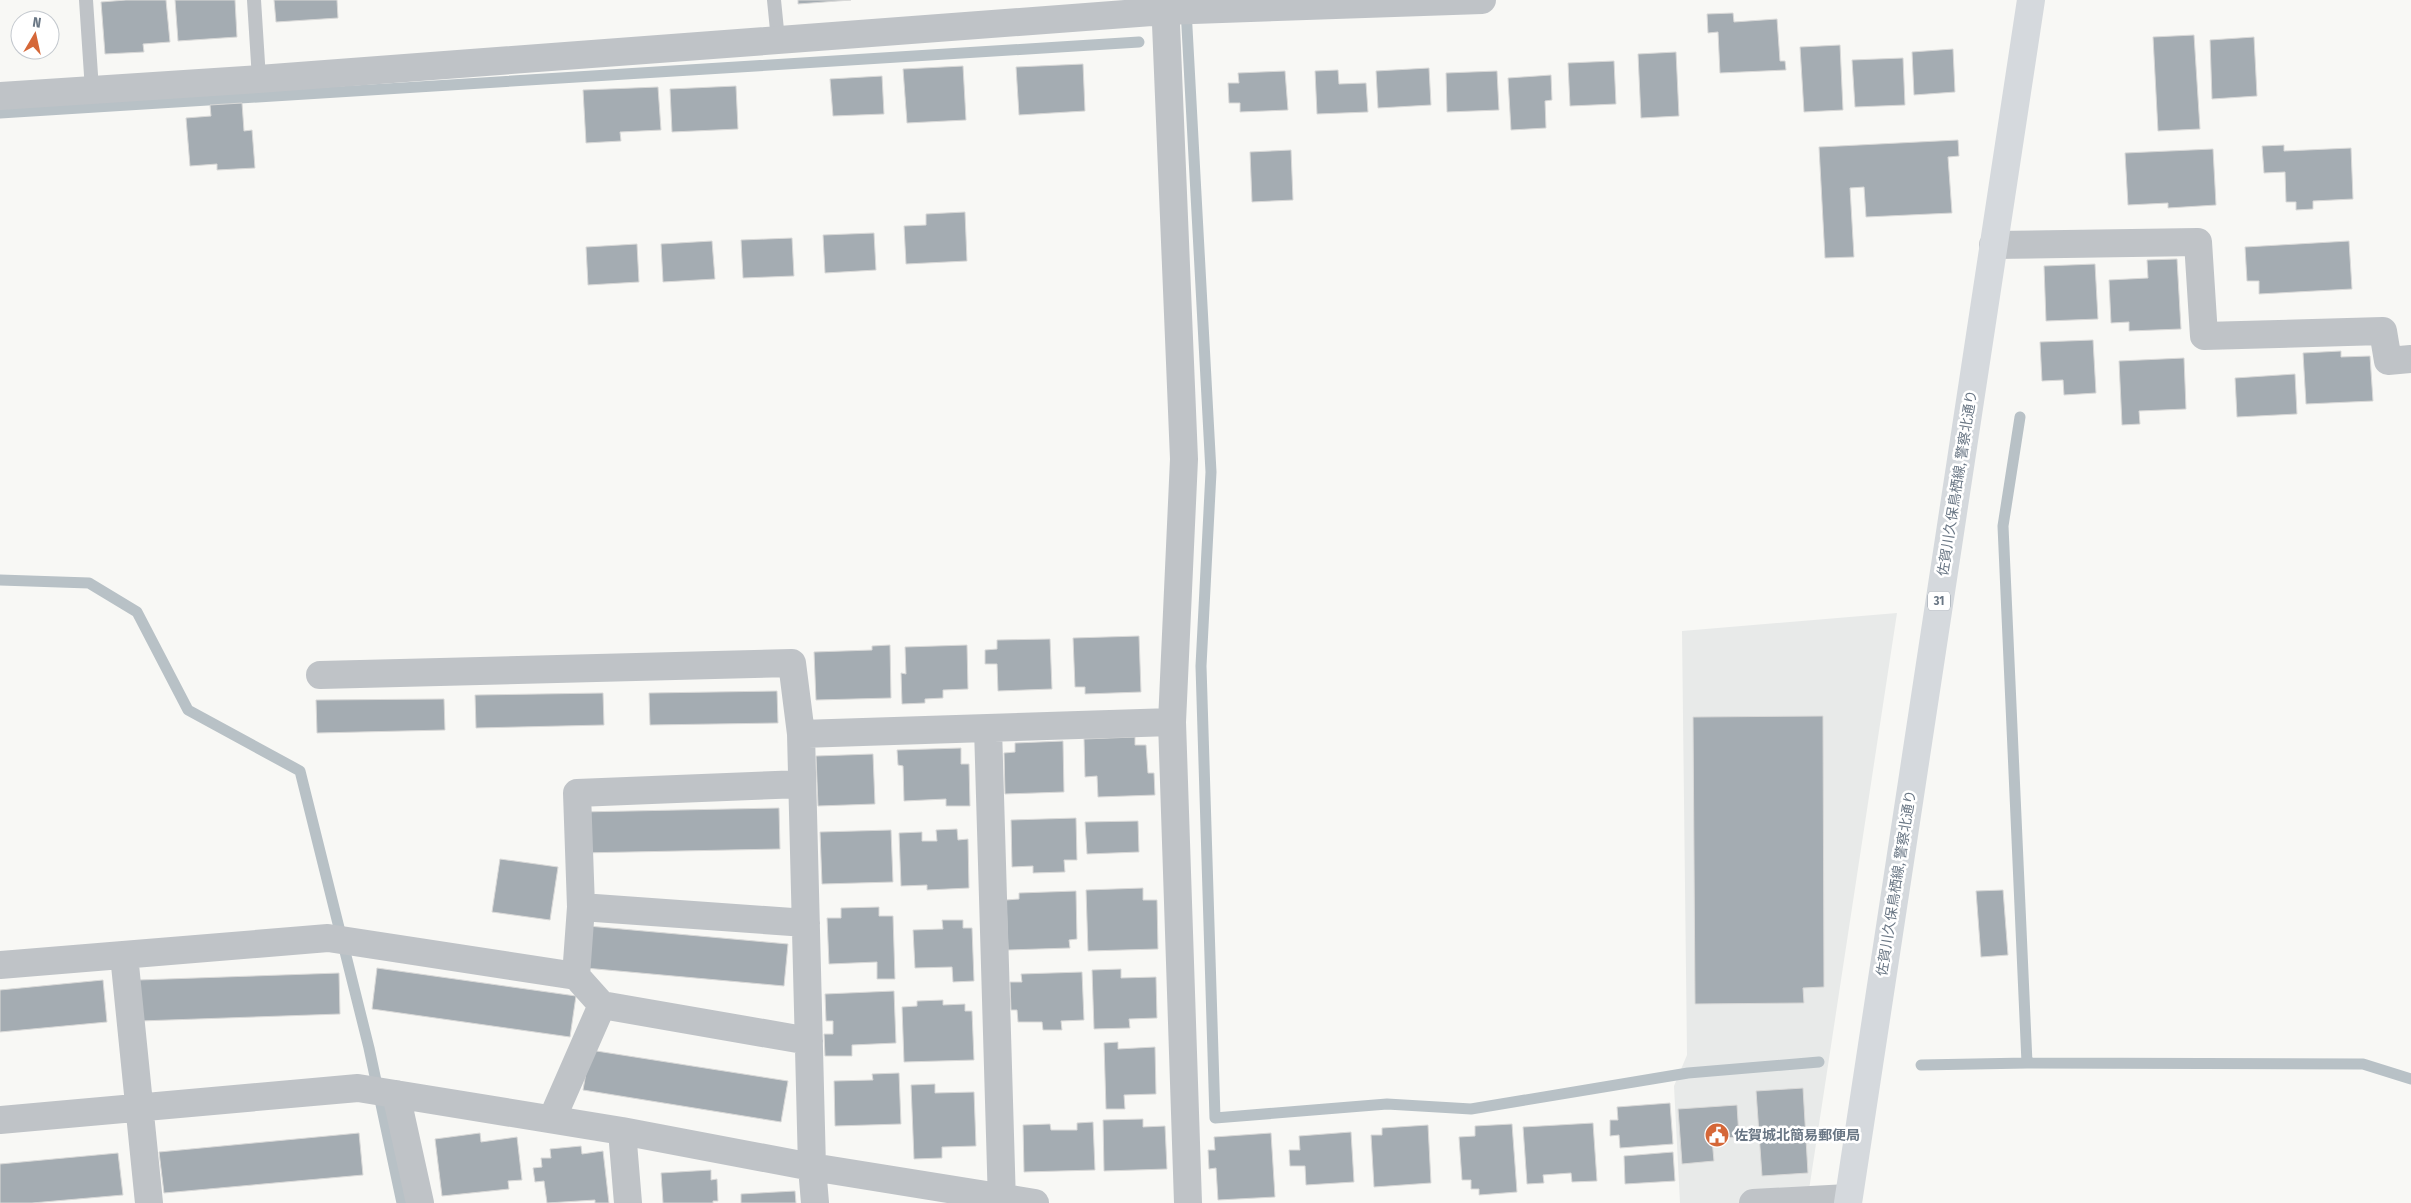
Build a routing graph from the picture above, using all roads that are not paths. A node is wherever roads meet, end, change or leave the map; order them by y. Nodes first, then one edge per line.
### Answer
1 (86, 0) edge
2 (254, 0) edge
3 (774, 0) edge
4 (1482, 0) edge
5 (2032, 0) edge
6 (1165, 6) edge
7 (778, 40) junction
8 (259, 79) junction
9 (92, 90) junction
10 (0, 96) edge
11 (1993, 246) junction
12 (2411, 358) edge
13 (320, 675) dead end
14 (1172, 722) junction
15 (988, 728) junction
16 (801, 734) junction
17 (802, 784) junction
18 (582, 907) junction
19 (806, 923) junction
20 (124, 955) junction
21 (0, 964) edge
22 (576, 976) junction
23 (602, 1005) junction
24 (809, 1041) junction
25 (396, 1094) junction
26 (138, 1108) junction
27 (0, 1120) edge
28 (552, 1120) junction
29 (622, 1131) junction
30 (812, 1167) junction
31 (1002, 1200) edge
32 (1848, 1200) edge
33 (149, 1203) edge
34 (420, 1203) edge
35 (628, 1203) edge
36 (815, 1203) edge
37 (1035, 1203) edge
38 (1188, 1203) edge
39 (1753, 1203) edge

1 - 9 lane
2 - 8 lane
3 - 7 lane
4 - 6 street
5 - 11 main road, 佐賀川久保鳥栖線, 警察北通り / 31
6 - 7 street
6 - 14 street
7 - 8 street
8 - 9 street
9 - 10 street
11 - 12 street
11 - 32 main road, 佐賀川久保鳥栖線, 警察北通り / 31
13 - 16 street
14 - 15 street
14 - 38 street
15 - 16 street
15 - 31 street
16 - 17 street
17 - 18 street
17 - 19 street
18 - 19 street
18 - 22 street
19 - 24 street
20 - 21 street
20 - 22 street
20 - 26 street
22 - 23 street
23 - 24 street
23 - 28 street
24 - 30 street
25 - 26 street
25 - 28 street
25 - 34 street
26 - 27 street
26 - 33 street
28 - 29 street
29 - 30 street
29 - 35 street
30 - 31 street
30 - 36 street
31 - 37 street
32 - 39 street

